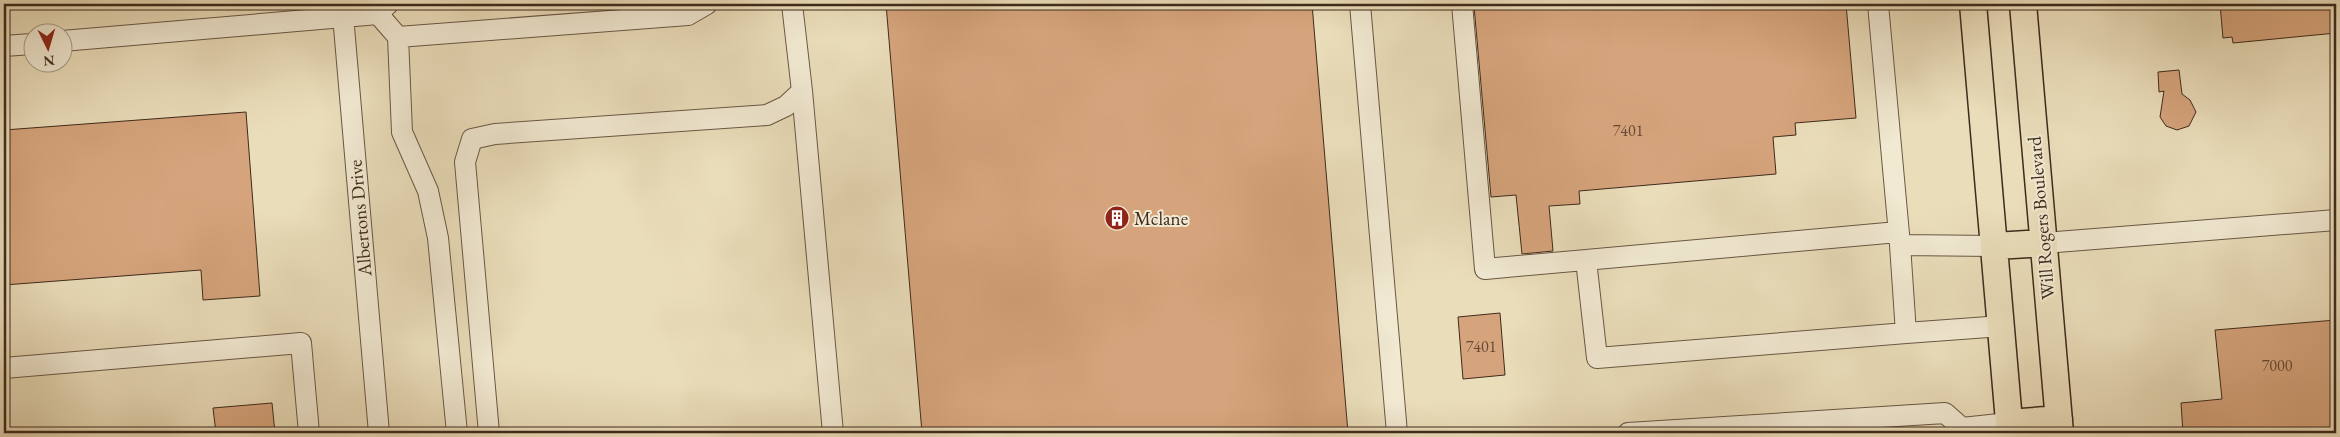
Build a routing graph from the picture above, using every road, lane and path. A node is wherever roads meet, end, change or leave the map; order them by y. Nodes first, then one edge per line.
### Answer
1 (707, 4) edge
2 (792, 4) edge
3 (1360, 4) edge
4 (1462, 4) edge
5 (1878, 4) edge
6 (1973, 4) edge
7 (2023, 4) edge
8 (383, 9) edge
9 (342, 10) edge
10 (398, 37) junction
11 (72, 40) edge
12 (22, 45) edge
13 (4, 46) edge
14 (802, 91) junction
15 (2336, 220) edge
16 (1899, 238) junction
17 (2044, 243) junction
18 (1995, 246) junction
19 (1586, 260) junction
20 (2002, 326) junction
21 (1906, 333) junction
22 (4, 368) edge
23 (2059, 426) edge
24 (1808, 427) edge
25 (2010, 428) edge
26 (1671, 431) edge
27 (1959, 431) edge
28 (309, 433) edge
29 (379, 433) edge
30 (457, 433) edge
31 (489, 433) edge
32 (833, 433) edge
33 (1397, 433) edge
34 (1628, 433) edge

1 - 10 street
2 - 14 street
3 - 33 street
4 - 19 street
5 - 16 street
6 - 18 main road
7 - 17 main road, Will Rogers Boulevard
8 - 9 street
8 - 10 street
9 - 11 street
9 - 29 street, Albertons Drive
10 - 30 street
12 - 13 street
14 - 31 street
14 - 32 street
15 - 17 street
16 - 18 street
16 - 19 street
16 - 21 street
17 - 18 main road
17 - 23 main road, Will Rogers Boulevard
18 - 20 main road
19 - 21 street
20 - 21 street
20 - 25 main road
22 - 28 street
23 - 25 main road
24 - 26 street
24 - 27 street
25 - 27 street
26 - 34 street

